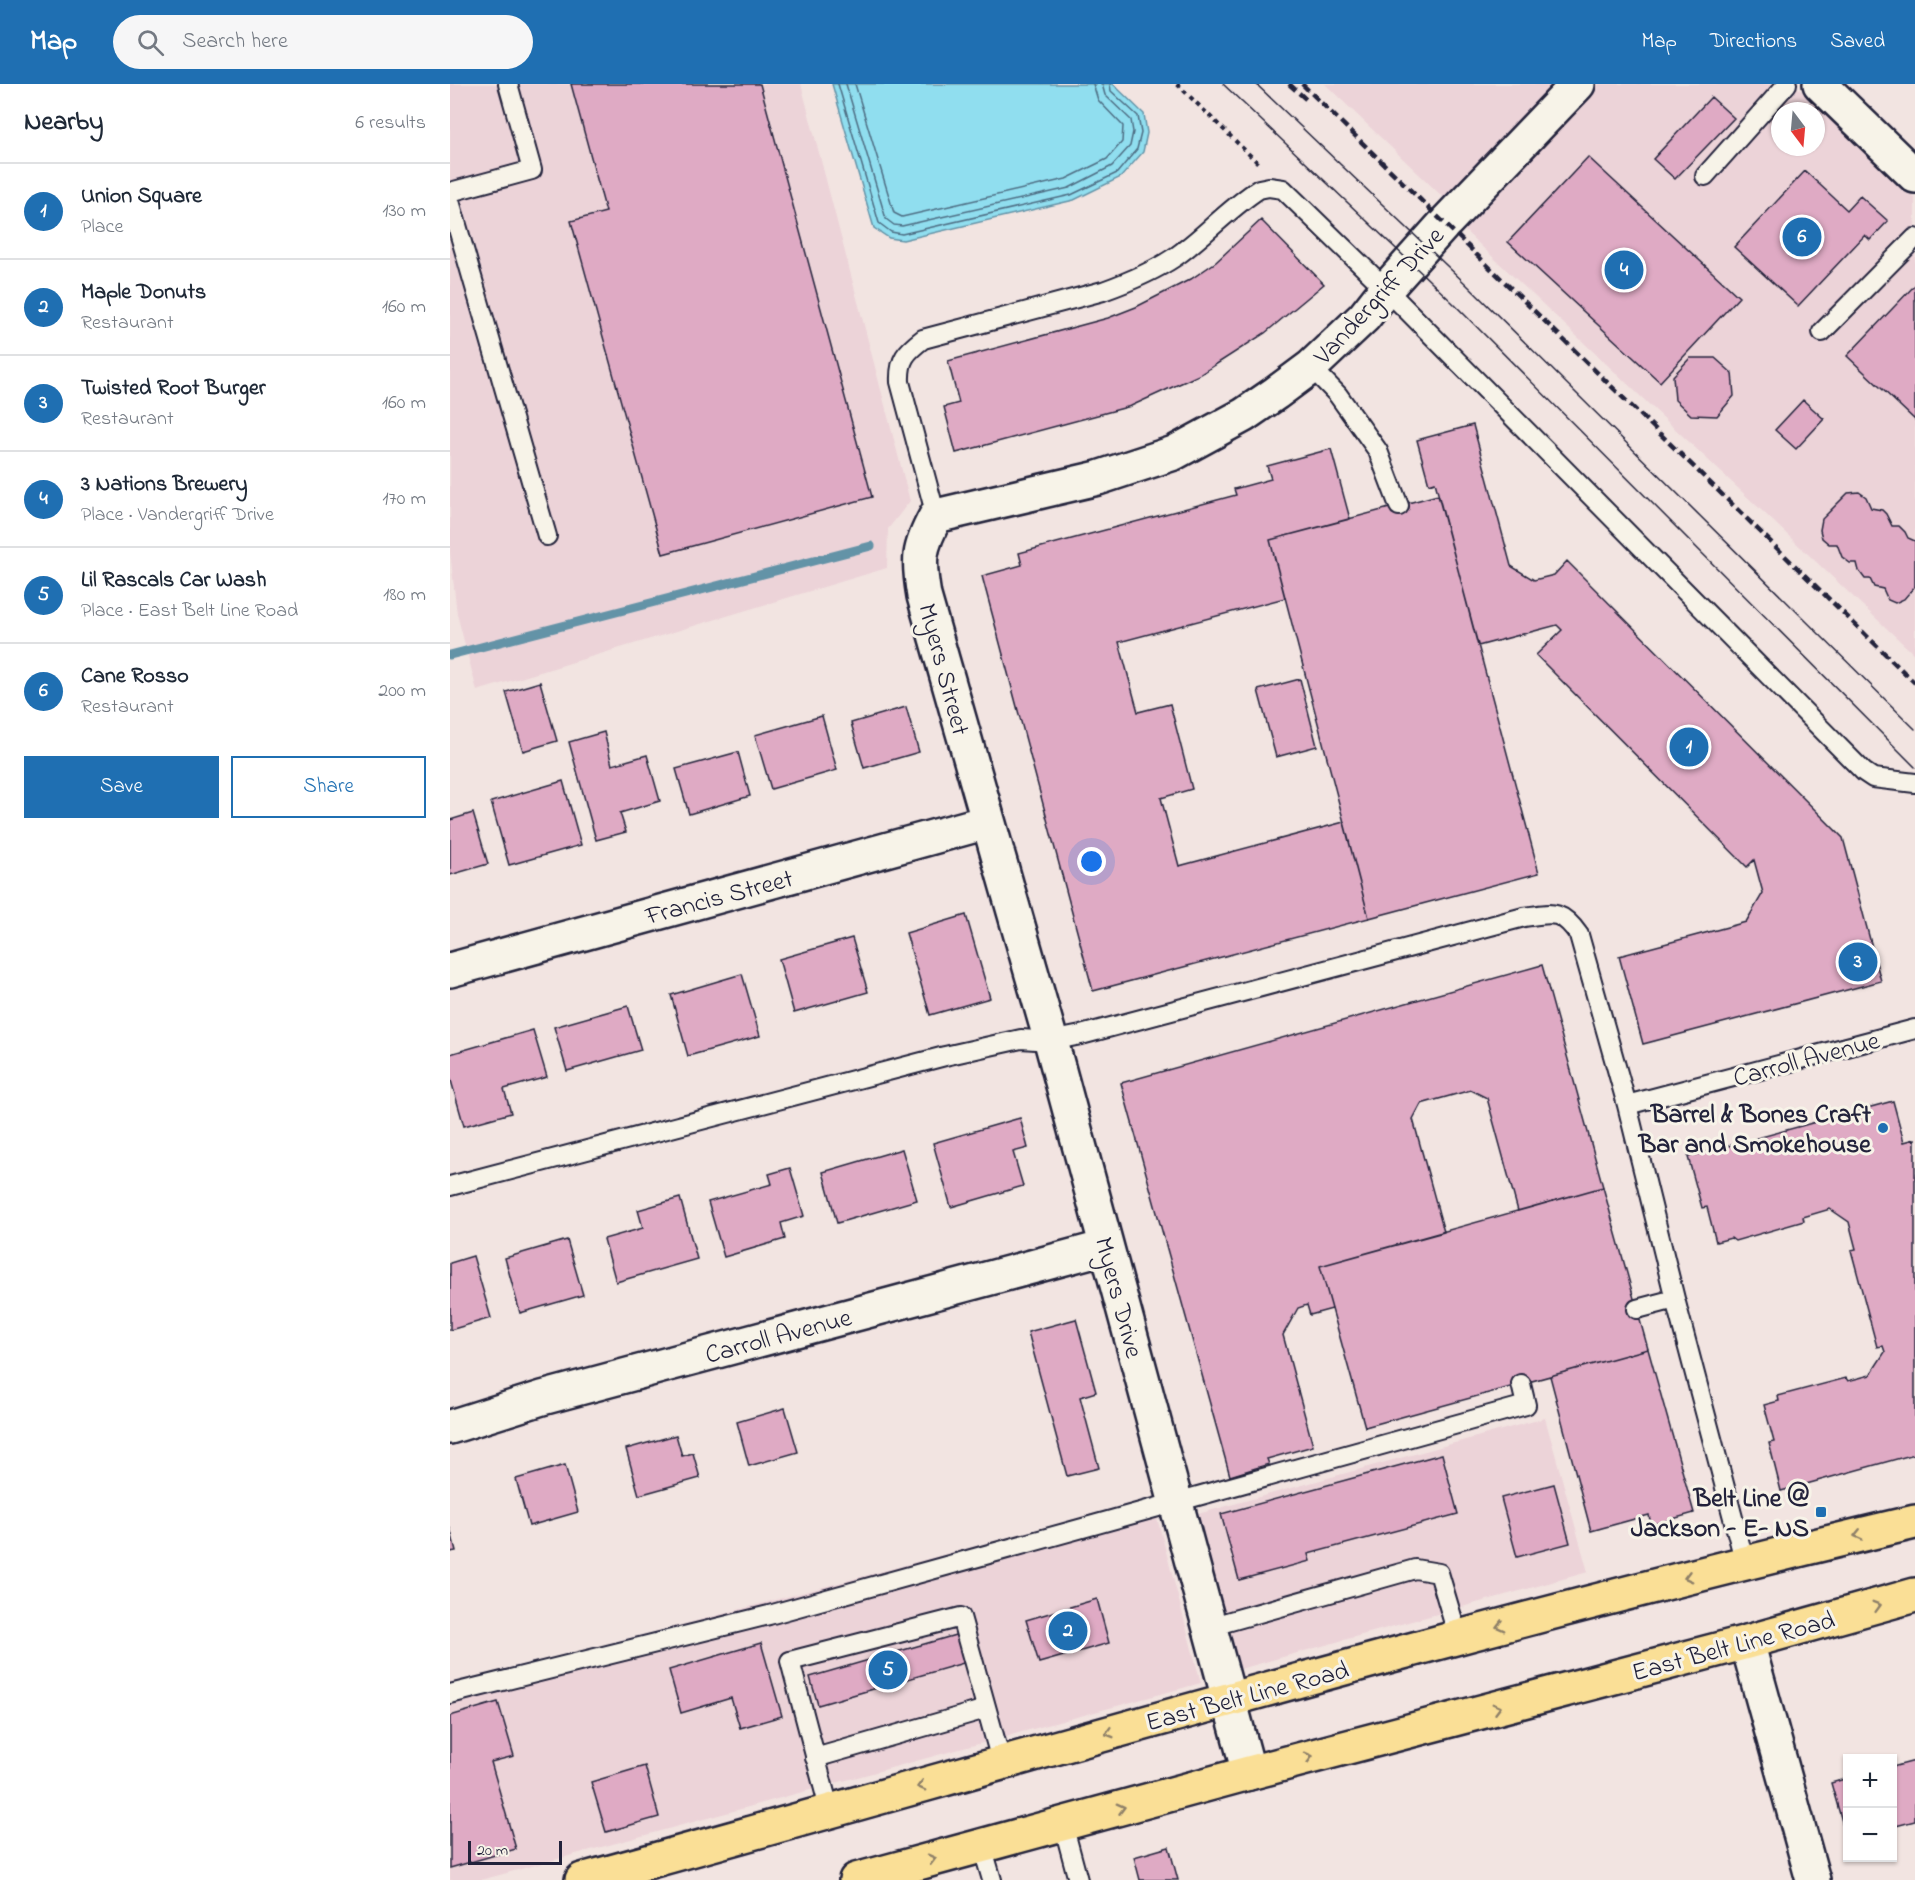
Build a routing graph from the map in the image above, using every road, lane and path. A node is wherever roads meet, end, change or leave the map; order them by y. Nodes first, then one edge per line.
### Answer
1 (508, 84) edge
2 (1177, 84) edge
3 (1578, 84) edge
4 (1787, 84) edge
5 (1820, 84) edge
6 (1705, 176) dead end
7 (1915, 176) edge
8 (1283, 189) junction
9 (450, 192) edge
10 (450, 201) edge
11 (1915, 238) edge
12 (1386, 289) junction
13 (1822, 332) dead end
14 (1311, 367) junction
15 (1399, 506) dead end
16 (936, 516) junction
17 (547, 536) dead end
18 (1915, 783) edge
19 (987, 822) junction
20 (450, 970) edge
21 (1915, 1029) edge
22 (1051, 1041) junction
23 (1627, 1105) junction
24 (450, 1186) edge
25 (1106, 1247) junction
26 (1675, 1299) junction
27 (1637, 1309) dead end
28 (1521, 1384) dead end
29 (450, 1427) edge
30 (1175, 1502) junction
31 (1915, 1522) edge
32 (1745, 1563) junction
33 (1915, 1595) edge
34 (1209, 1627) junction
35 (1458, 1637) junction
36 (1747, 1642) junction
37 (450, 1694) edge
38 (1228, 1699) junction
39 (986, 1709) junction
40 (815, 1758) junction
41 (1002, 1764) junction
42 (1248, 1773) junction
43 (830, 1812) junction
44 (1063, 1824) junction
45 (982, 1846) junction
46 (582, 1880) edge
47 (856, 1880) edge
48 (992, 1880) edge
49 (1078, 1880) edge
50 (1813, 1880) edge

1 - 9 lane
2 - 8 path
3 - 12 street, Vandergriff Drive
4 - 6 lane
5 - 7 street
8 - 12 lane
8 - 16 lane
10 - 17 lane
11 - 13 lane
12 - 14 street, Vandergriff Drive
12 - 18 lane
14 - 15 lane
14 - 16 street, Vandergriff Drive
16 - 19 street, Myers Street
19 - 20 street, Francis Street
19 - 22 street, Myers Drive
21 - 23 lane, Carroll Avenue
22 - 23 lane
22 - 24 lane
22 - 25 street, Myers Drive
23 - 26 lane
25 - 29 street, Carroll Avenue
25 - 30 street, Myers Drive
26 - 27 lane
26 - 32 lane
28 - 30 lane
30 - 34 street, Myers Drive
30 - 37 lane
31 -> 32 main road, East Belt Line Road
32 -> 35 main road, East Belt Line Road
36 -> 33 main road, East Belt Line Road
34 - 35 lane
34 - 38 street, Myers Drive
35 - 38 main road, East Belt Line Road
42 -> 36 main road, East Belt Line Road
36 - 50 street
38 -> 41 main road, East Belt Line Road
38 - 42 street, Myers Drive
39 - 40 lane
39 - 40 lane
39 - 41 lane
40 - 43 lane
41 -> 43 main road, East Belt Line Road
44 -> 42 main road, East Belt Line Road
43 - 46 main road, East Belt Line Road
44 - 45 main road, East Belt Line Road
44 - 49 lane
47 -> 45 main road, East Belt Line Road
45 - 48 lane

